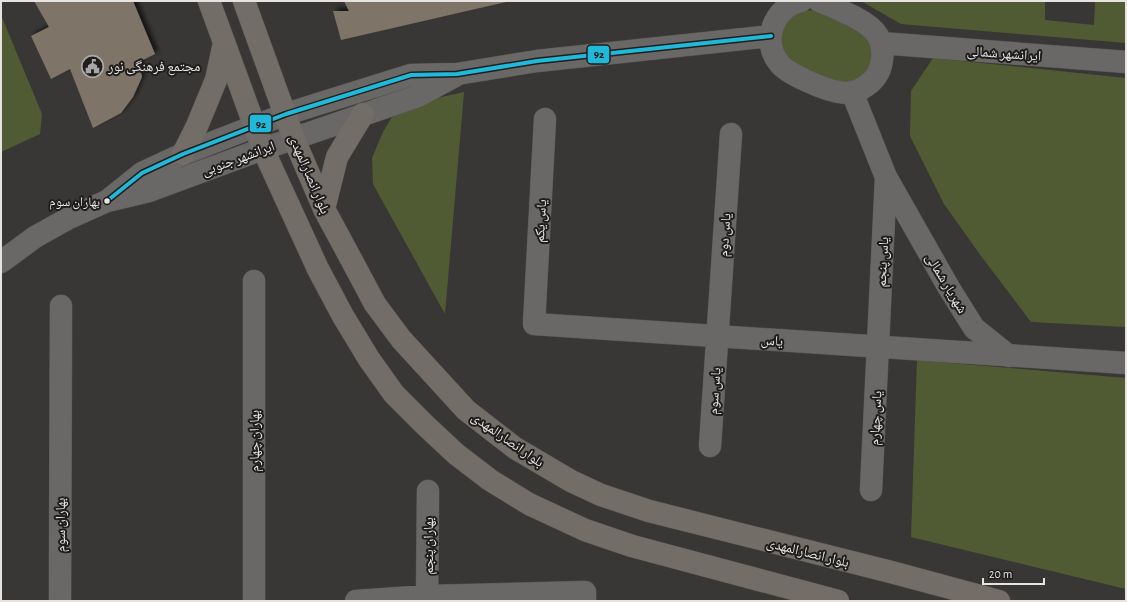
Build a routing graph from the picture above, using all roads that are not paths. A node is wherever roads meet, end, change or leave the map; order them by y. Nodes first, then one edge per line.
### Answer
1 (209, 1) edge
2 (244, 1) edge
3 (801, 1) edge
4 (819, 1) edge
5 (771, 36) junction
6 (224, 42) junction
7 (881, 43) junction
8 (1126, 62) edge
9 (457, 74) junction
10 (852, 92) junction
11 (286, 114) junction
12 (363, 114) junction
13 (546, 119) dead end
14 (254, 125) junction
15 (731, 134) dead end
16 (294, 139) junction
17 (263, 149) junction
18 (183, 154) junction
19 (886, 177) junction
20 (107, 201) junction
21 (324, 209) junction
22 (1, 262) edge
23 (254, 281) dead end
24 (61, 306) dead end
25 (534, 324) joint
26 (718, 336) junction
27 (878, 347) junction
28 (1009, 356) junction
29 (1126, 363) edge
30 (710, 446) dead end
31 (871, 490) dead end
32 (428, 491) dead end
33 (585, 596) edge
34 (427, 598) edge
35 (60, 601) edge
36 (254, 601) edge
37 (356, 601) edge
38 (838, 601) edge
39 (999, 601) edge

1 - 6 main road
2 - 11 main road, بلوار انصارالمهدی
3 - 5 street
4 - 7 street
5 - 9 street, ایرانشهر جنوبی
5 - 10 street
6 - 14 main road
6 - 18 main road
7 - 8 street, ایرانشهر شمالی
7 - 10 street
9 - 11 street, ایرانشهر جنوبی
9 - 12 street, ایرانشهر جنوبی
10 - 19 street, شهریار شمالی
11 - 14 street, ایرانشهر جنوبی
11 - 16 main road, بلوار انصارالمهدی
12 - 16 street, ایرانشهر جنوبی
12 - 21 main road
13 - 25 street, یاس یکم
14 - 17 main road
14 - 18 street, ایرانشهر جنوبی
15 - 26 street, یاس دوم
16 - 17 street, ایرانشهر جنوبی
16 - 21 main road, بلوار انصارالمهدی
17 - 20 street, ایرانشهر جنوبی
17 - 38 main road
18 - 20 street, ایرانشهر جنوبی
19 - 27 street, یاس پنجم
19 - 28 street, شهریار شمالی
20 - 22 street, ایرانشهر جنوبی
21 - 39 main road, بلوار انصارالمهدی
23 - 36 street, بهاران چهارم
24 - 35 street, بهاران سوم
25 - 26 street, یاس
26 - 27 street, یاس
26 - 30 street, یاس سوم
27 - 28 street, یاس
27 - 31 street, یاس چهارم
28 - 29 street
32 - 34 street, بهاران پنجم
33 - 34 street
34 - 37 street

